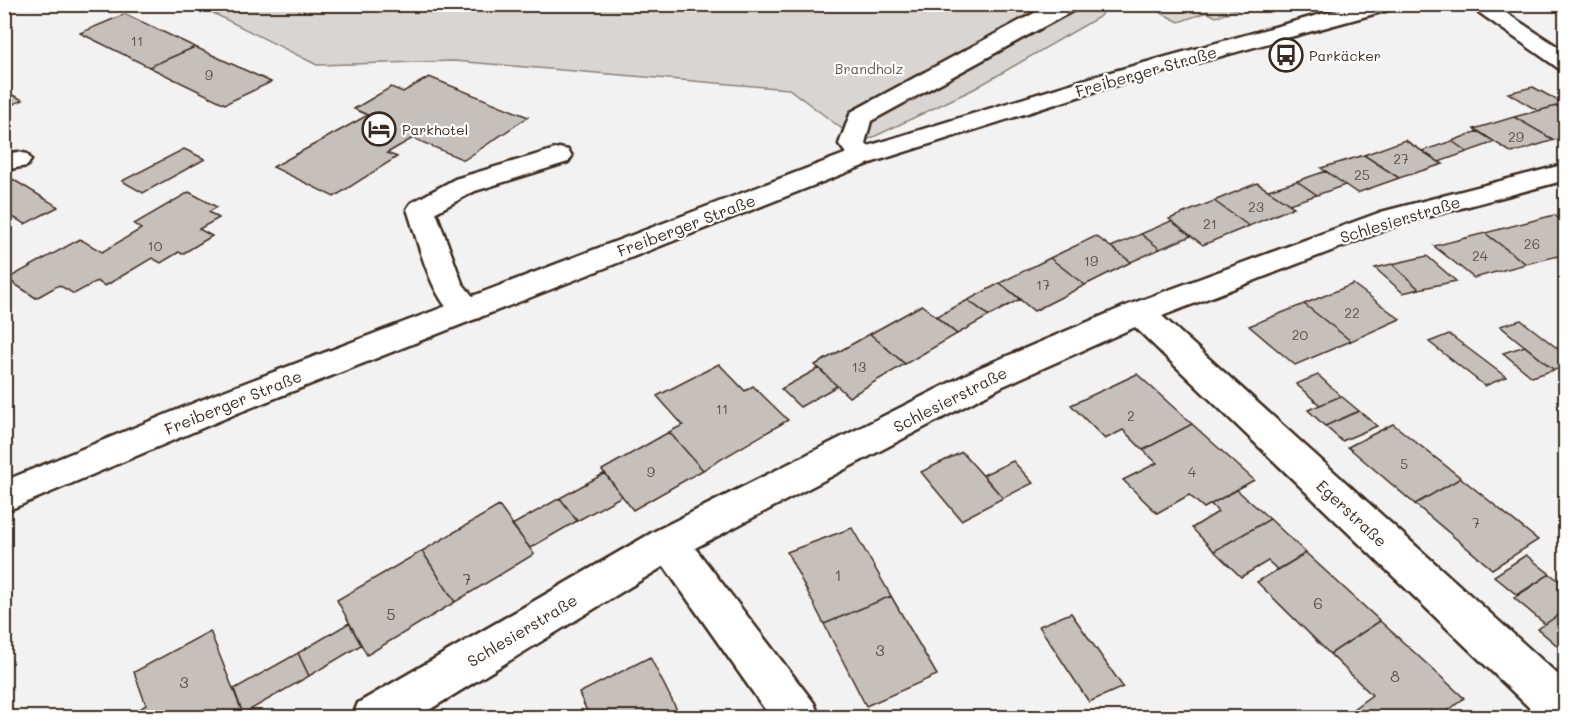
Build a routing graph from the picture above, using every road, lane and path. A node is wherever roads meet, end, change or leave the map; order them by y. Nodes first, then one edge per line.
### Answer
1 (1068, 4) edge
2 (1384, 4) edge
3 (1477, 4) edge
4 (1566, 63) edge
5 (559, 156) dead end
6 (864, 156) junction
7 (1564, 174) edge
8 (468, 310) junction
9 (1139, 313) junction
10 (4, 497) edge
11 (669, 543) junction
12 (1566, 712) edge
13 (374, 717) edge
14 (798, 717) edge

1 - 6 street
2 - 6 street, Freiberger Straße
3 - 4 street
5 - 8 street
6 - 8 street, Freiberger Straße
7 - 9 street, Schlesierstraße
8 - 10 street, Freiberger Straße
9 - 11 street, Schlesierstraße
9 - 12 street, Egerstraße
11 - 13 street, Schlesierstraße
11 - 14 street

